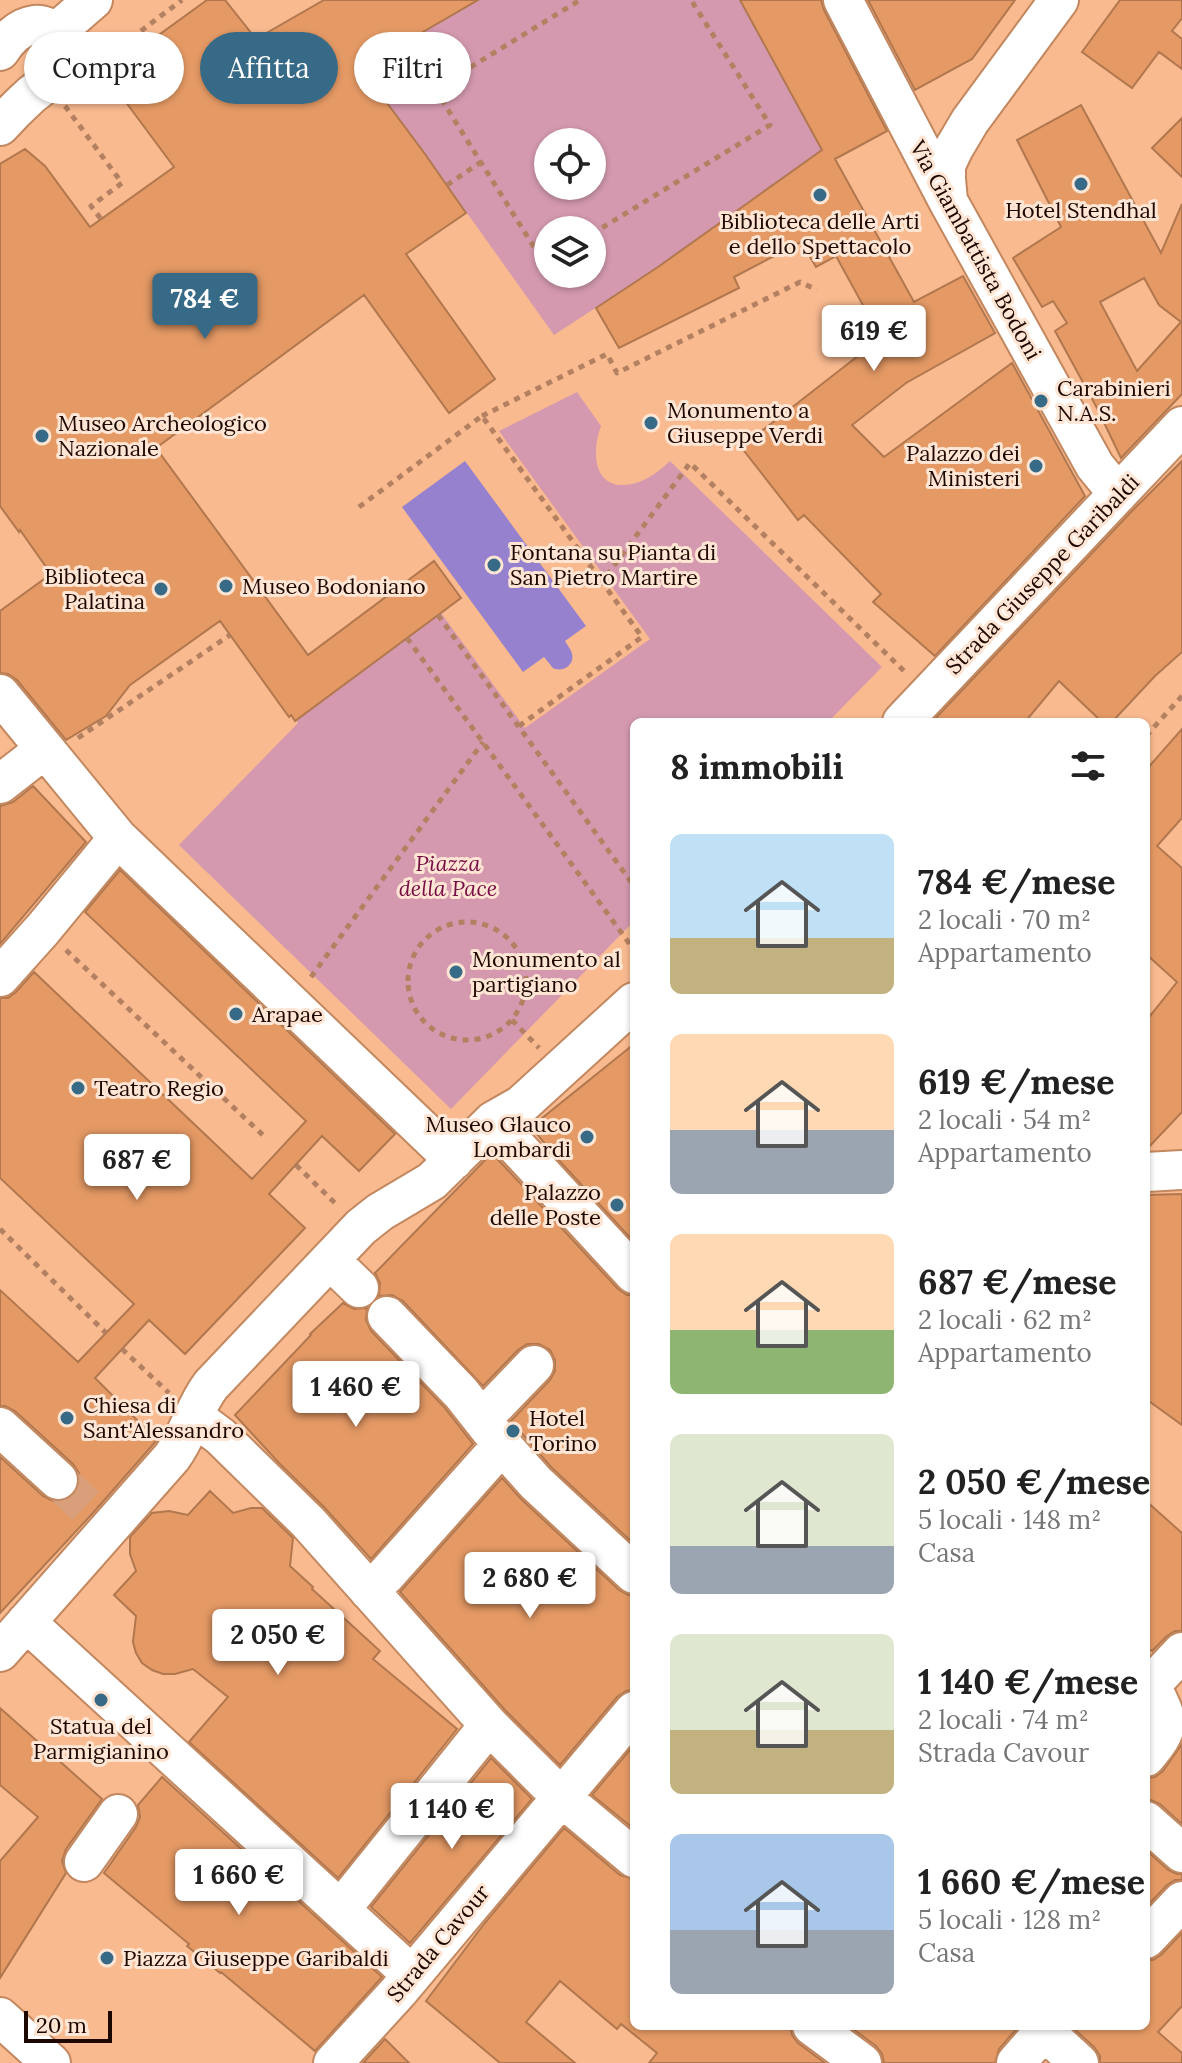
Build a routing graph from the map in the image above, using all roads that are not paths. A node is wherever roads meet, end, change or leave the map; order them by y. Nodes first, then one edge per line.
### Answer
1 (93, 0) edge
2 (843, 0) edge
3 (1059, 0) edge
4 (54, 32) edge
5 (56, 32) edge
6 (4, 33) edge
7 (24, 95) edge
8 (0, 126) edge
9 (948, 201) junction
10 (1182, 426) edge
11 (1118, 494) junction
12 (0, 694) edge
13 (906, 718) edge
14 (45, 749) junction
15 (0, 784) edge
16 (118, 838) junction
17 (0, 977) edge
18 (630, 1006) edge
19 (493, 1121) junction
20 (454, 1160) junction
21 (1182, 1170) edge
22 (1150, 1172) edge
23 (330, 1260) junction
24 (630, 1270) edge
25 (359, 1288) dead end
26 (387, 1316) dead end
27 (534, 1365) dead end
28 (193, 1416) junction
29 (0, 1427) edge
30 (492, 1432) junction
31 (58, 1480) tunnel mouth
32 (630, 1570) edge
33 (369, 1591) junction
34 (10, 1634) edge
35 (1182, 1653) edge
36 (1150, 1681) edge
37 (1150, 1687) edge
38 (630, 1716) edge
39 (489, 1725) junction
40 (1150, 1752) edge
41 (561, 1797) junction
42 (118, 1814) dead end
43 (1150, 1825) edge
44 (1182, 1853) edge
45 (630, 1855) edge
46 (84, 1862) dead end
47 (1182, 1901) edge
48 (341, 1909) junction
49 (1150, 1935) edge
50 (412, 1975) junction
51 (2, 2022) edge
52 (819, 2030) edge
53 (1044, 2030) edge
54 (1048, 2030) edge
55 (51, 2063) edge
56 (333, 2063) edge
57 (862, 2063) edge
58 (1016, 2063) edge
59 (1079, 2063) edge

1 - 5 street
2 - 9 street, Via Giambattista Bodoni
3 - 9 street
4 - 6 street
7 - 8 street
9 - 11 street, Via Giambattista Bodoni
10 - 11 street, Strada Giuseppe Garibaldi
11 - 13 street, Strada Giuseppe Garibaldi
12 - 14 street
14 - 15 street
14 - 16 street
16 - 17 street
16 - 20 street
18 - 19 street
19 - 20 street
19 - 24 street
20 - 23 street
21 - 22 street
23 - 25 street
23 - 28 street
26 - 30 street
27 - 30 street
28 - 33 street
28 - 34 street
29 - 31 street
30 - 32 street
30 - 33 street
33 - 39 street
34 - 48 street
35 - 36 street
37 - 40 street
38 - 41 street, Strada Cavour
39 - 41 street
39 - 48 street
41 - 45 street
41 - 50 street, Strada Cavour
42 - 46 street
43 - 44 street
47 - 49 street
48 - 50 street
50 - 56 street, Strada Cavour
51 - 55 street
52 - 57 street
53 - 58 street
54 - 59 street

